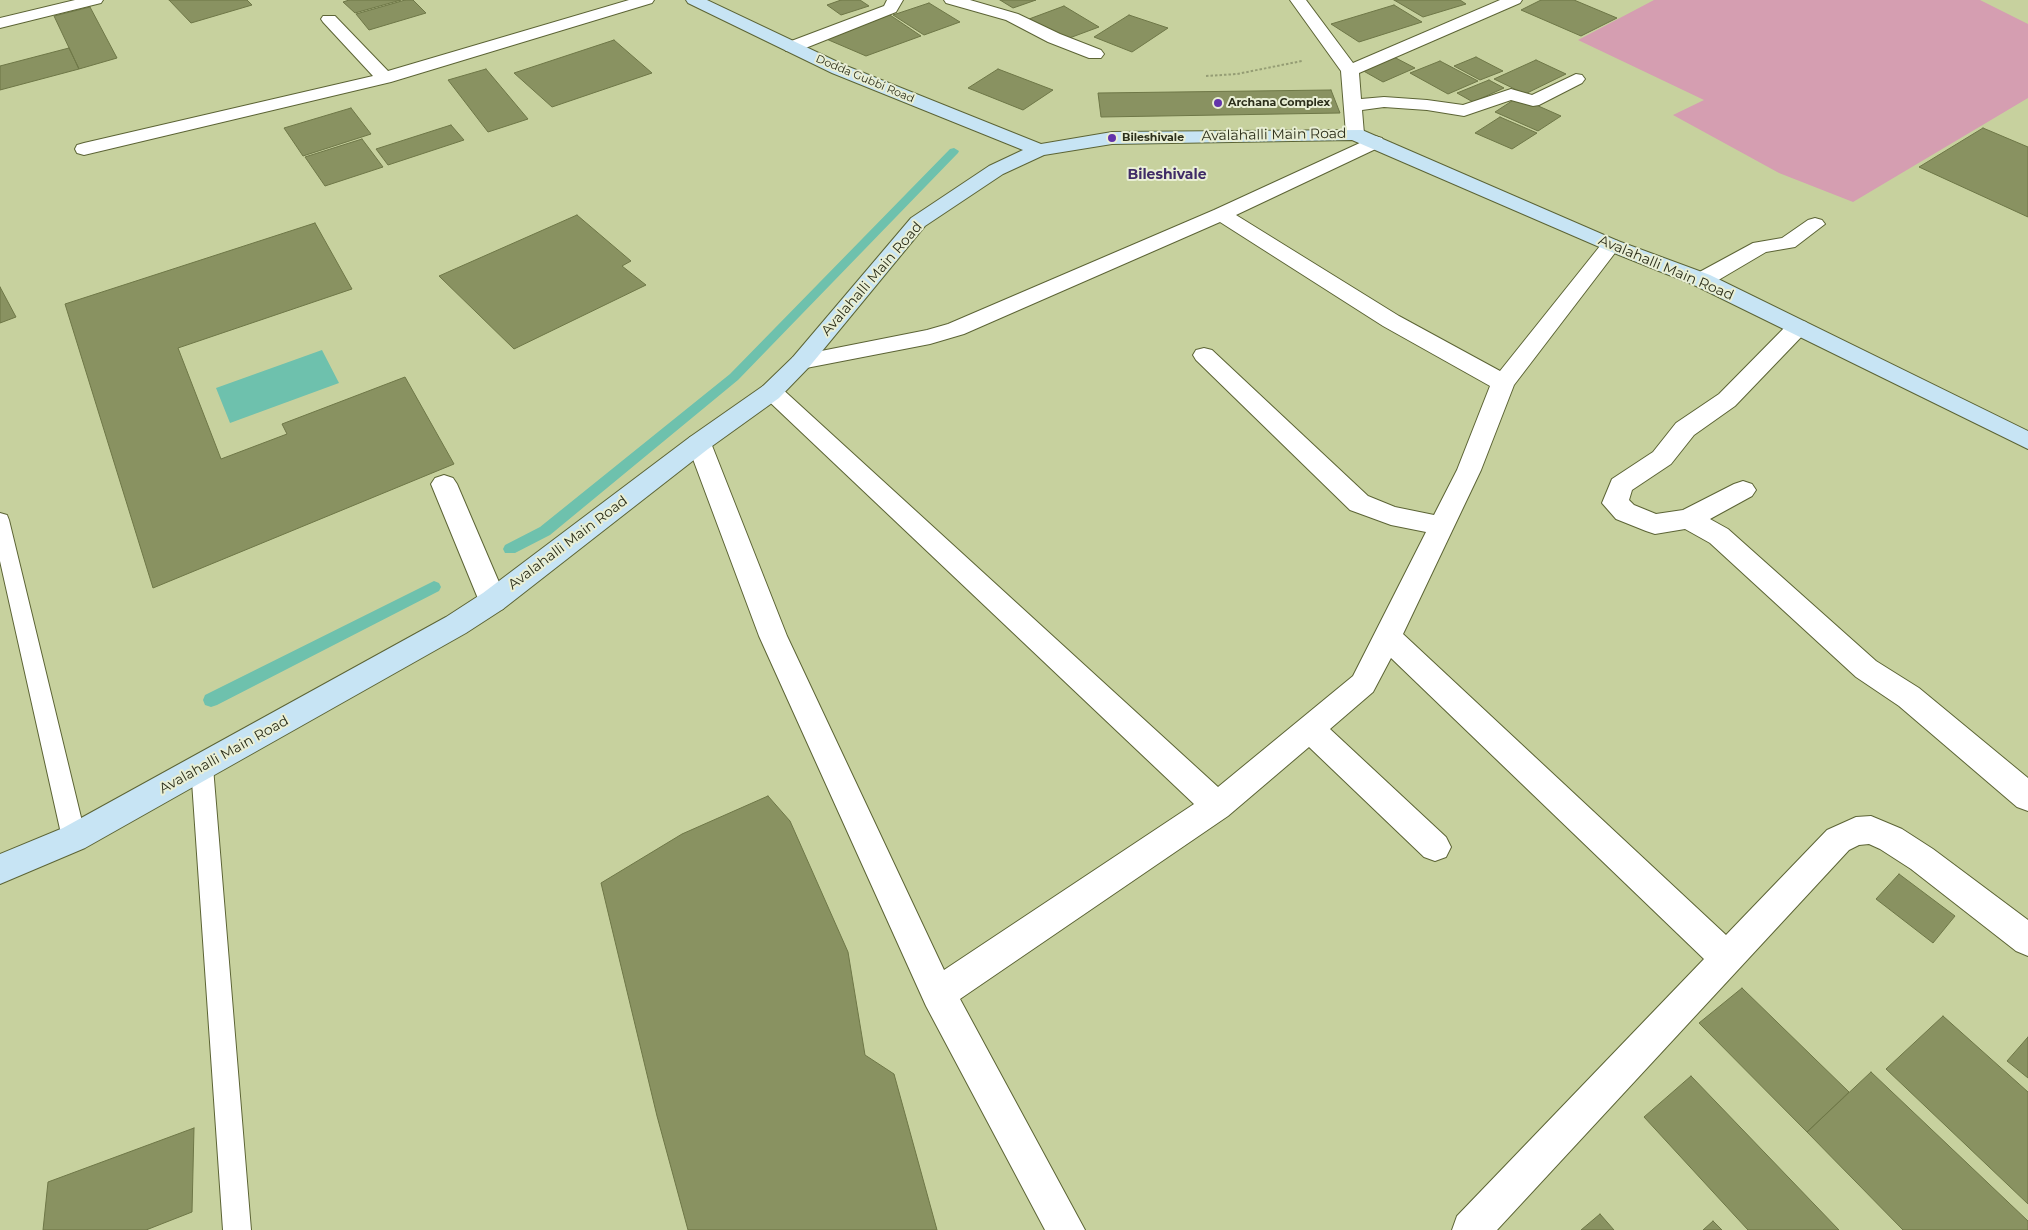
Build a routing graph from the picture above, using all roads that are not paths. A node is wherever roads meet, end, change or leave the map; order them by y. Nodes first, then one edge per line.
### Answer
1 (95, 0) edge
2 (646, 0) edge
3 (898, 0) edge
4 (952, 0) edge
5 (1298, 0) edge
6 (1514, 0) edge
7 (703, 2) edge
8 (329, 19) dead end
9 (0, 24) edge
10 (792, 48) junction
11 (1095, 54) dead end
12 (1350, 71) junction
13 (386, 78) junction
14 (1576, 79) dead end
15 (1353, 105) junction
16 (1365, 138) junction
17 (84, 149) dead end
18 (1039, 150) junction
19 (1221, 214) junction
20 (1814, 224) dead end
21 (1611, 245) junction
22 (1702, 280) junction
23 (1798, 327) junction
24 (1204, 355) dead end
25 (801, 362) junction
26 (1503, 383) junction
27 (771, 392) junction
28 (2028, 441) edge
29 (700, 443) junction
30 (444, 484) dead end
31 (1743, 490) dead end
32 (1688, 518) junction
33 (0, 520) edge
34 (1442, 526) junction
35 (493, 601) junction
36 (1388, 637) junction
37 (1310, 729) junction
38 (202, 767) junction
39 (2028, 797) edge
40 (1217, 806) junction
41 (74, 838) junction
42 (1435, 847) dead end
43 (0, 869) edge
44 (2028, 940) edge
45 (1727, 958) junction
46 (938, 994) junction
47 (237, 1230) edge
48 (1066, 1230) edge
49 (1470, 1230) edge

1 - 9 street
2 - 13 street
3 - 10 street
4 - 11 street
5 - 12 street
6 - 12 street
7 - 10 main road, Dodda Gubbi Road
8 - 13 street
10 - 18 main road, Dodda Gubbi Road
12 - 15 street
13 - 17 street
14 - 15 street
15 - 16 street
16 - 18 main road, Avalahalli Main Road
16 - 19 street
16 - 21 main road, Avalahalli Main Road
18 - 25 main road, Avalahalli Main Road
19 - 25 street
19 - 26 street
20 - 22 street
21 - 22 main road, Avalahalli Main Road
21 - 26 street
22 - 23 main road, Avalahalli Main Road
23 - 28 main road, Avalahalli Main Road
23 - 32 street
24 - 34 street
25 - 27 main road, Avalahalli Main Road
26 - 34 street
27 - 29 main road, Avalahalli Main Road
27 - 40 street
29 - 35 main road, Avalahalli Main Road
29 - 46 street
30 - 35 street
31 - 32 street
32 - 39 street
33 - 41 lane
34 - 36 street
35 - 38 main road, Avalahalli Main Road
36 - 37 street
36 - 45 street
37 - 40 street
37 - 42 street
38 - 41 main road, Avalahalli Main Road
38 - 47 lane
40 - 46 street
41 - 43 main road, Avalahalli Main Road
44 - 45 street
45 - 49 street
46 - 48 street

